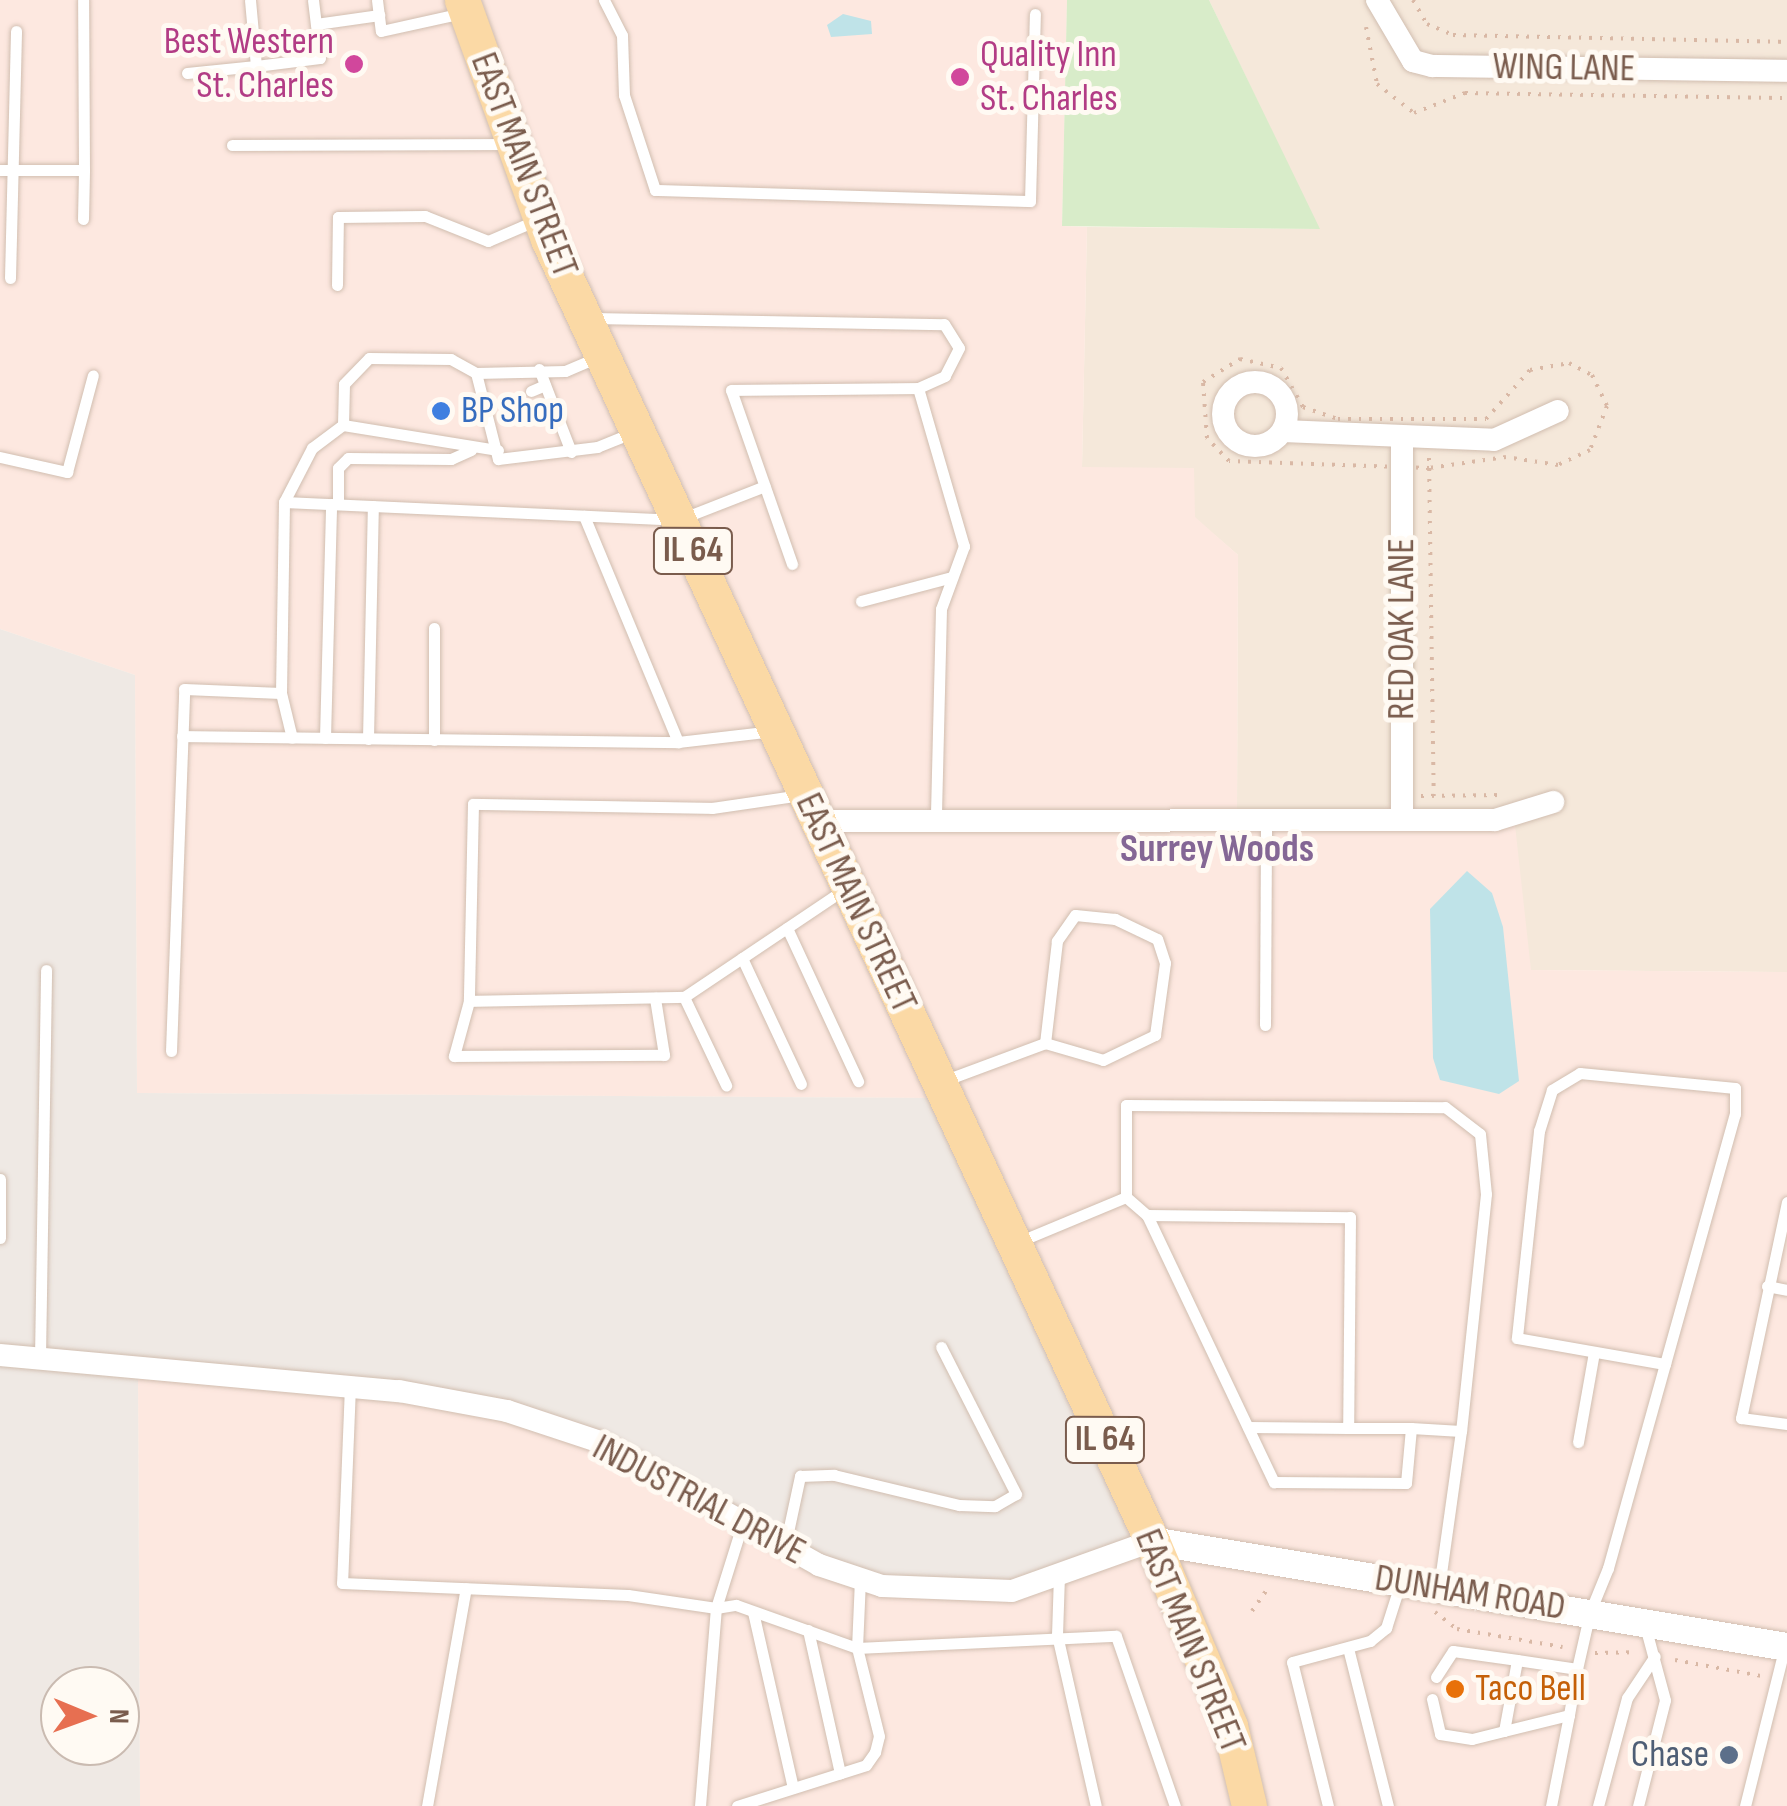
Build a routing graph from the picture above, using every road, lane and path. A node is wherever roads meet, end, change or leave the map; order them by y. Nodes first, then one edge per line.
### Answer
1 (83, 0) edge
2 (250, 0) edge
3 (313, 0) edge
4 (377, 0) edge
5 (604, 0) edge
6 (1377, 0) edge
7 (1414, 0) edge
8 (465, 6) edge
9 (1034, 14) dead end
10 (379, 16) junction
11 (316, 24) junction
12 (16, 31) dead end
13 (1787, 42) edge
14 (256, 66) junction
15 (1787, 71) edge
16 (187, 73) dead end
17 (232, 144) dead end
18 (514, 144) junction
19 (0, 170) edge
20 (17, 170) junction
21 (84, 170) junction
22 (541, 218) junction
23 (82, 219) dead end
24 (10, 278) dead end
25 (337, 285) dead end
26 (585, 318) junction
27 (602, 356) junction
28 (539, 370) junction
29 (476, 373) junction
30 (93, 376) dead end
31 (545, 385) junction
32 (918, 388) junction
33 (531, 391) dead end
34 (555, 410) junction
35 (1558, 411) dead end
36 (541, 416) dead end
37 (343, 424) junction
38 (510, 428) dead end
39 (637, 430) junction
40 (1283, 431) dead end
41 (497, 434) junction
42 (1402, 438) junction
43 (471, 450) junction
44 (498, 450) junction
45 (570, 452) junction
46 (0, 457) edge
47 (1429, 458) dead end
48 (764, 486) junction
49 (284, 502) junction
50 (335, 504) junction
51 (373, 506) junction
52 (584, 516) junction
53 (678, 520) junction
54 (792, 564) dead end
55 (952, 578) junction
56 (860, 601) dead end
57 (434, 628) dead end
58 (280, 693) junction
59 (776, 730) junction
60 (182, 736) junction
61 (292, 738) junction
62 (325, 738) junction
63 (368, 739) junction
64 (434, 740) junction
65 (678, 742) junction
66 (1512, 794) dead end
67 (1402, 795) junction
68 (1434, 796) junction
69 (1554, 802) dead end
70 (812, 808) junction
71 (1266, 820) junction
72 (1402, 820) junction
73 (1434, 820) junction
74 (936, 821) junction
75 (848, 887) junction
76 (787, 928) junction
77 (742, 958) junction
78 (46, 970) dead end
79 (656, 998) junction
80 (684, 998) junction
81 (469, 1001) junction
82 (1265, 1025) dead end
83 (1045, 1043) junction
84 (170, 1051) dead end
85 (858, 1080) dead end
86 (939, 1082) junction
87 (800, 1084) dead end
88 (726, 1085) dead end
89 (0, 1179) edge
90 (1126, 1198) junction
91 (1787, 1202) edge
92 (1148, 1215) junction
93 (0, 1238) edge
94 (1014, 1244) junction
95 (1767, 1286) junction
96 (1787, 1290) edge
97 (941, 1347) dead end
98 (1594, 1352) junction
99 (0, 1355) edge
100 (40, 1358) junction
101 (1665, 1364) junction
102 (350, 1386) junction
103 (1787, 1424) edge
104 (1248, 1427) junction
105 (1348, 1428) junction
106 (1411, 1428) junction
107 (1460, 1431) junction
108 (1578, 1442) dead end
109 (744, 1522) junction
110 (1152, 1541) junction
111 (786, 1546) junction
112 (1059, 1574) junction
113 (860, 1579) junction
114 (1401, 1582) junction
115 (1287, 1584) dead end
116 (466, 1588) junction
117 (1432, 1598) junction
118 (716, 1608) junction
119 (753, 1612) junction
120 (1252, 1612) dead end
121 (1590, 1612) junction
122 (1644, 1622) junction
123 (808, 1630) junction
124 (1056, 1635) junction
125 (1786, 1646) edge
126 (1562, 1647) dead end
127 (857, 1648) junction
128 (1348, 1648) junction
129 (1636, 1652) dead end
130 (1595, 1653) dead end
131 (1655, 1656) junction
132 (1517, 1660) junction
133 (1674, 1660) dead end
134 (1577, 1669) junction
135 (1761, 1676) dead end
136 (1436, 1677) dead end
137 (1357, 1684) junction
138 (1344, 1688) dead end
139 (1317, 1696) dead end
140 (1302, 1700) junction
141 (1432, 1700) dead end
142 (1569, 1715) junction
143 (1324, 1722) dead end
144 (1308, 1726) junction
145 (1504, 1731) junction
146 (1330, 1746) dead end
147 (1314, 1751) junction
148 (1336, 1770) dead end
149 (840, 1774) junction
150 (1320, 1775) junction
151 (793, 1788) junction
152 (1342, 1795) dead end
153 (1327, 1803) edge
154 (427, 1806) edge
155 (700, 1806) edge
156 (736, 1806) edge
157 (1096, 1806) edge
158 (1175, 1806) edge
159 (1249, 1806) edge
160 (1388, 1806) edge
161 (1552, 1806) edge
162 (1598, 1806) edge
163 (1638, 1806) edge
164 (1745, 1806) edge

1 - 21 lane
2 - 14 lane
3 - 11 lane
4 - 10 lane
5 - 9 lane
6 - 15 street, WING LANE
7 - 13 path
8 - 10 lane
8 - 18 main road, EAST MAIN STREET / IL 64
10 - 11 lane
11 - 14 lane
12 - 20 lane
14 - 16 lane
17 - 18 lane
18 - 22 main road, EAST MAIN STREET / IL 64
19 - 20 lane
20 - 21 lane
20 - 24 lane
21 - 23 lane
22 - 25 lane
22 - 26 main road, EAST MAIN STREET / IL 64
26 - 27 main road, EAST MAIN STREET / IL 64
26 - 32 lane
27 - 28 lane
27 - 39 main road, EAST MAIN STREET / IL 64
28 - 29 lane
28 - 31 lane
29 - 37 lane
29 - 41 lane
30 - 46 lane
31 - 33 lane
31 - 34 lane
32 - 48 lane
32 - 55 lane
34 - 36 lane
34 - 45 lane
35 - 42 street
37 - 43 lane
37 - 49 lane
38 - 41 lane
39 - 45 lane
39 - 53 main road, EAST MAIN STREET / IL 64
40 - 42 street
41 - 44 lane
42 - 67 street, RED OAK LANE
43 - 44 lane
43 - 50 lane
44 - 45 lane
47 - 68 path
48 - 53 lane
48 - 54 lane
49 - 50 lane
49 - 58 lane
50 - 51 lane
50 - 62 lane
51 - 52 lane
51 - 63 lane
52 - 53 lane
52 - 65 lane
53 - 59 main road, EAST MAIN STREET / IL 64
55 - 56 lane
55 - 74 lane
57 - 64 lane
58 - 60 lane
58 - 61 lane
59 - 65 lane
59 - 70 main road, EAST MAIN STREET / IL 64
60 - 61 lane
60 - 84 lane
61 - 62 lane
62 - 63 lane
63 - 64 lane
64 - 65 lane
66 - 68 path
67 - 68 path
67 - 72 street, RED OAK LANE
68 - 73 path
69 - 73 street
70 - 74 street
70 - 75 main road, EAST MAIN STREET / IL 64
70 - 81 lane
71 - 72 street
71 - 74 street
71 - 82 lane
72 - 73 street
75 - 76 lane
75 - 86 main road, EAST MAIN STREET / IL 64
76 - 77 lane
76 - 85 lane
77 - 80 lane
77 - 87 lane
78 - 100 lane
79 - 80 lane
79 - 81 lane
79 - 81 lane
80 - 88 lane
83 - 83 lane
83 - 86 lane
86 - 94 main road, EAST MAIN STREET / IL 64
89 - 93 lane
90 - 92 lane
90 - 94 lane
90 - 107 lane
91 - 95 lane
92 - 104 lane
92 - 105 lane
94 - 110 main road, EAST MAIN STREET / IL 64
95 - 96 lane
95 - 103 lane
97 - 111 lane
98 - 101 lane
98 - 101 lane
98 - 108 lane
99 - 100 street, INDUSTRIAL DRIVE
100 - 102 street, INDUSTRIAL DRIVE
101 - 121 lane
102 - 109 street, INDUSTRIAL DRIVE
102 - 116 lane
104 - 105 lane
104 - 106 lane
105 - 106 lane
106 - 107 lane
107 - 117 lane
109 - 111 street, INDUSTRIAL DRIVE
109 - 118 lane
110 - 112 street, INDUSTRIAL DRIVE
110 - 114 street, DUNHAM ROAD
110 - 159 main road, EAST MAIN STREET / IL 64
111 - 113 street, INDUSTRIAL DRIVE
112 - 113 street, INDUSTRIAL DRIVE
112 - 124 lane
113 - 127 lane
114 - 117 street, DUNHAM ROAD
114 - 128 lane
115 - 120 path
116 - 118 lane
116 - 154 lane
117 - 121 street, DUNHAM ROAD
117 - 126 path
118 - 119 lane
118 - 155 lane
119 - 123 lane
119 - 151 lane
121 - 122 street, DUNHAM ROAD
121 - 134 lane
122 - 125 street, DUNHAM ROAD
122 - 131 lane
123 - 127 lane
123 - 149 lane
124 - 127 lane
124 - 157 lane
124 - 158 lane
125 - 164 lane
127 - 149 lane
128 - 137 lane
128 - 140 lane
129 - 130 path
131 - 162 lane
131 - 163 lane
132 - 134 lane
132 - 136 lane
132 - 145 lane
133 - 135 path
134 - 142 lane
137 - 138 lane
137 - 160 lane
139 - 140 lane
140 - 144 lane
141 - 145 lane
142 - 145 lane
142 - 161 lane
143 - 144 lane
144 - 147 lane
146 - 147 lane
147 - 150 lane
148 - 150 lane
149 - 151 lane
150 - 153 lane
151 - 156 lane
152 - 153 lane

